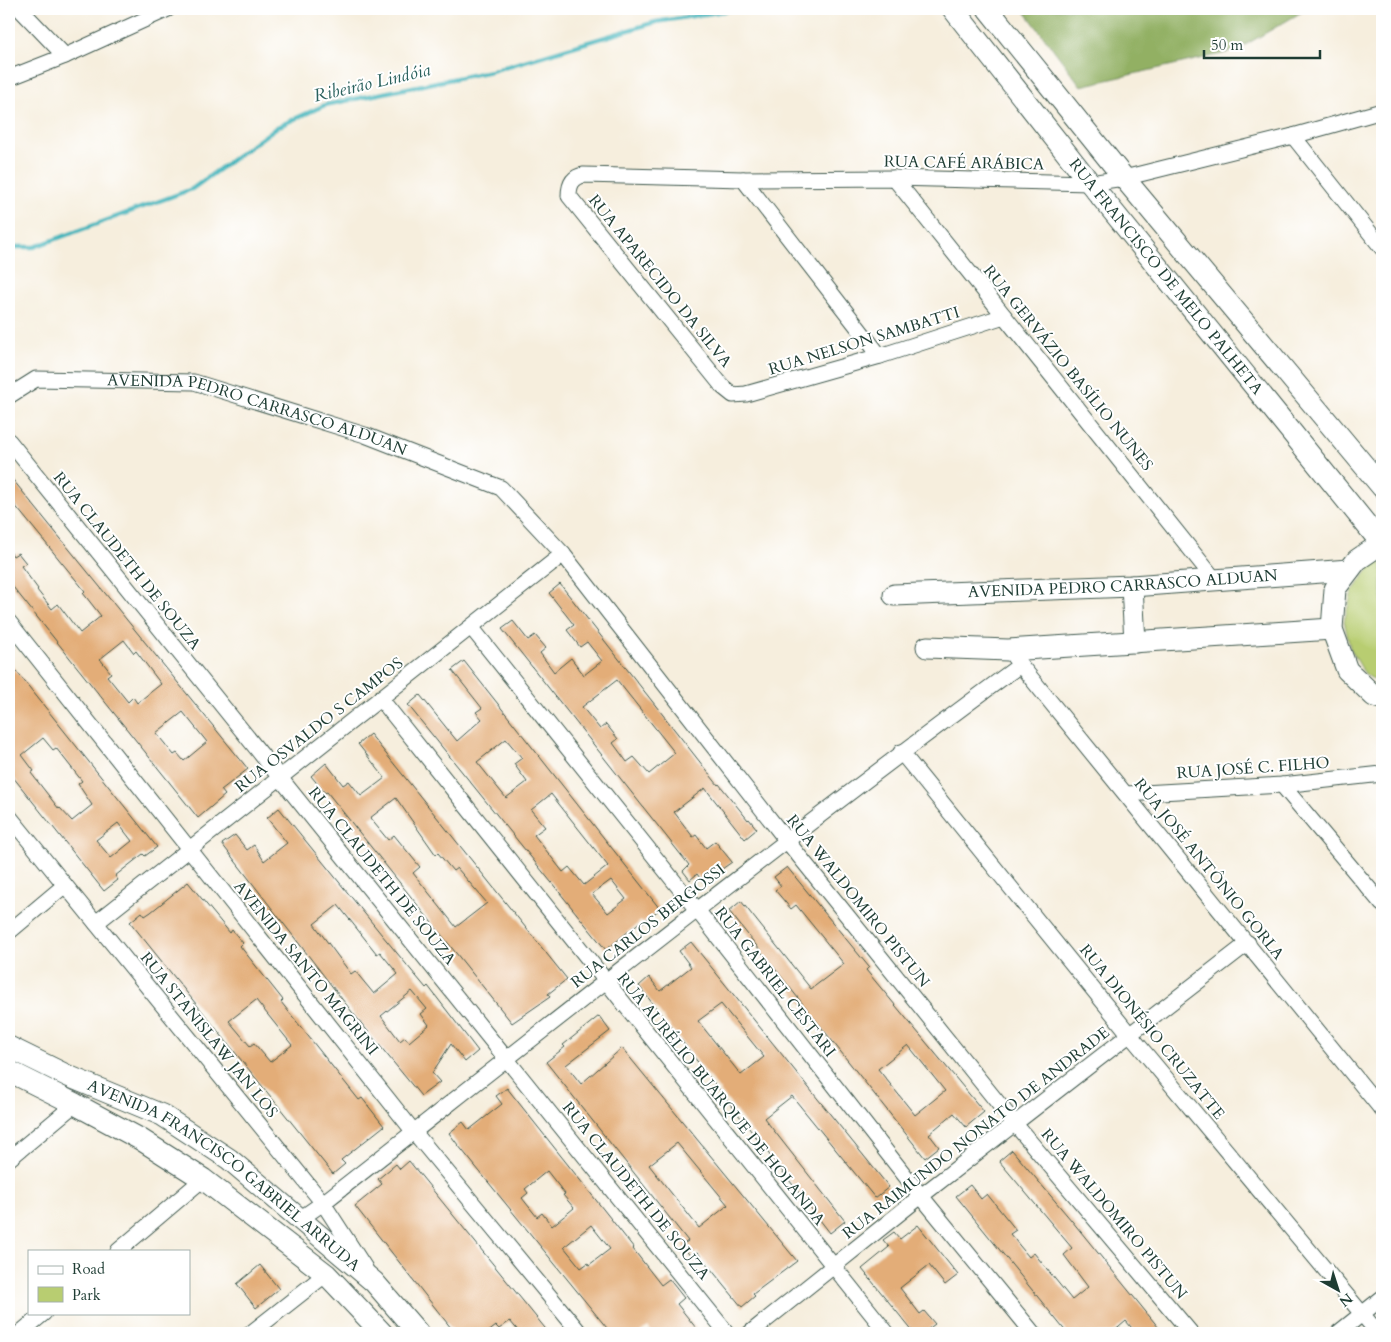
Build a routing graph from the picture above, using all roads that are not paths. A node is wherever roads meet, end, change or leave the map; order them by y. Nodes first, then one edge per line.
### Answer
1 (20, 9) edge
2 (168, 9) edge
3 (953, 9) edge
4 (988, 9) edge
5 (65, 56) junction
6 (9, 78) edge
7 (1382, 111) edge
8 (1292, 136) junction
9 (894, 178) junction
10 (1124, 178) junction
11 (743, 180) junction
12 (1090, 183) junction
13 (570, 184) joint
14 (1382, 248) edge
15 (1004, 316) junction
16 (880, 356) junction
17 (733, 395) joint
18 (9, 396) edge
19 (9, 441) edge
20 (1382, 487) edge
21 (501, 488) joint
22 (1382, 544) edge
23 (563, 554) junction
24 (1349, 570) junction
25 (1215, 580) junction
26 (1132, 586) junction
27 (894, 595) dead end
28 (9, 622) edge
29 (471, 627) junction
30 (1332, 629) junction
31 (1134, 642) junction
32 (926, 647) dead end
33 (1014, 657) junction
34 (380, 698) junction
35 (1380, 700) edge
36 (902, 752) junction
37 (1382, 774) edge
38 (280, 779) junction
39 (1282, 785) junction
40 (1126, 794) junction
41 (9, 816) edge
42 (787, 841) junction
43 (189, 850) junction
44 (65, 885) junction
45 (1382, 904) edge
46 (697, 910) junction
47 (96, 923) junction
48 (9, 932) edge
49 (1248, 944) junction
50 (604, 981) junction
51 (1130, 1034) junction
52 (9, 1047) edge
53 (507, 1058) junction
54 (9, 1071) edge
55 (75, 1104) junction
56 (1382, 1110) edge
57 (1015, 1124) junction
58 (414, 1132) junction
59 (9, 1159) edge
60 (203, 1179) junction
61 (921, 1196) junction
62 (323, 1203) junction
63 (300, 1219) junction
64 (119, 1250) edge
65 (833, 1266) junction
66 (326, 1274) junction
67 (374, 1282) junction
68 (1382, 1298) edge
69 (43, 1314) edge
70 (1362, 1314) junction
71 (20, 1333) edge
72 (251, 1333) edge
73 (382, 1333) edge
74 (418, 1333) edge
75 (580, 1333) edge
76 (727, 1333) edge
77 (750, 1333) edge
78 (887, 1333) edge
79 (1033, 1333) edge
80 (1191, 1333) edge
81 (1338, 1333) edge
82 (1378, 1333) edge

1 - 5 street
2 - 5 street
3 - 12 street, RUA FRANCISCO DE MELO PALHETA
4 - 10 street, RUA FRANCISCO DE MELO PALHETA
5 - 6 street
7 - 8 street, RUA CAFÉ ARÁBICA
8 - 10 street, RUA CAFÉ ARÁBICA
8 - 14 street
9 - 11 street, RUA CAFÉ ARÁBICA
9 - 12 street, RUA CAFÉ ARÁBICA
9 - 15 street, RUA GERVÁZIO BASÍLIO NUNES
10 - 12 street, RUA CAFÉ ARÁBICA
10 - 20 street, RUA FRANCISCO DE MELO PALHETA
11 - 13 street, RUA CAFÉ ARÁBICA
11 - 16 street
12 - 22 street, RUA FRANCISCO DE MELO PALHETA
13 - 17 street, RUA APARECIDO DA SILVA
15 - 16 street, RUA NELSON SAMBATTI
15 - 25 street, RUA GERVÁZIO BASÍLIO NUNES
16 - 17 street, RUA NELSON SAMBATTI
18 - 21 street, AVENIDA PEDRO CARRASCO ALDUAN
19 - 38 street, RUA CLAUDETH DE SOUZA
21 - 23 street, RUA WALDOMIRO PISTUN
22 - 24 street
23 - 29 street, RUA OSVALDO S CAMPOS
23 - 42 street, RUA WALDOMIRO PISTUN
24 - 25 street, AVENIDA PEDRO CARRASCO ALDUAN
24 - 30 street
25 - 26 street, AVENIDA PEDRO CARRASCO ALDUAN
26 - 27 street, AVENIDA PEDRO CARRASCO ALDUAN
26 - 31 street
28 - 43 street, AVENIDA SANTO MAGRINI
29 - 34 street, RUA OSVALDO S CAMPOS
29 - 46 street, RUA GABRIEL CESTARI
30 - 31 street
30 - 35 street
31 - 33 street
32 - 33 street
33 - 36 street, RUA CARLOS BERGOSSI
33 - 40 street, RUA JOSÉ ANTÔNIO GORLA
34 - 38 street, RUA OSVALDO S CAMPOS
34 - 50 street, RUA AURÉLIO BUARQUE DE HOLANDA
36 - 42 street, RUA CARLOS BERGOSSI
36 - 51 street, RUA DIONÉSIO CRUZATTE
37 - 39 street, RUA JOSÉ C. FILHO
38 - 43 street, RUA OSVALDO S CAMPOS
38 - 53 street, RUA CLAUDETH DE SOUZA
39 - 40 street, RUA JOSÉ C. FILHO
39 - 45 street
40 - 49 street, RUA JOSÉ ANTÔNIO GORLA
41 - 44 street, RUA STANISLAW JAN LOS
42 - 46 street, RUA CARLOS BERGOSSI
42 - 57 street, RUA WALDOMIRO PISTUN
43 - 47 street, RUA OSVALDO S CAMPOS
43 - 58 street, AVENIDA SANTO MAGRINI
44 - 47 street, RUA STANISLAW JAN LOS
44 - 48 street
46 - 50 street, RUA CARLOS BERGOSSI
46 - 61 street, RUA GABRIEL CESTARI
47 - 62 street, RUA STANISLAW JAN LOS
49 - 51 street, RUA RAIMUNDO NONATO DE ANDRADE
49 - 56 street, RUA JOSÉ ANTÔNIO GORLA
50 - 53 street, RUA CARLOS BERGOSSI
50 - 65 street, RUA AURÉLIO BUARQUE DE HOLANDA
51 - 57 street, RUA RAIMUNDO NONATO DE ANDRADE
51 - 70 street, RUA DIONÉSIO CRUZATTE
52 - 63 street, AVENIDA FRANCISCO GABRIEL ARRUDA
53 - 58 street, RUA CARLOS BERGOSSI
53 - 76 street, RUA CLAUDETH DE SOUZA
54 - 55 street, AVENIDA FRANCISCO GABRIEL ARRUDA
55 - 59 street
55 - 60 street, AVENIDA FRANCISCO GABRIEL ARRUDA
57 - 61 street, RUA RAIMUNDO NONATO DE ANDRADE
57 - 80 street, RUA WALDOMIRO PISTUN
58 - 62 street, RUA CARLOS BERGOSSI
58 - 75 street, AVENIDA SANTO MAGRINI
60 - 64 street
60 - 66 street, AVENIDA FRANCISCO GABRIEL ARRUDA
61 - 65 street, RUA RAIMUNDO NONATO DE ANDRADE
61 - 79 street, RUA GABRIEL CESTARI
62 - 63 street, RUA CARLOS BERGOSSI
62 - 67 street, RUA STANISLAW JAN LOS
63 - 67 street, AVENIDA FRANCISCO GABRIEL ARRUDA
65 - 77 street, RUA RAIMUNDO NONATO DE ANDRADE
65 - 78 street, RUA AURÉLIO BUARQUE DE HOLANDA
66 - 72 street
66 - 73 street, AVENIDA FRANCISCO GABRIEL ARRUDA
67 - 74 street, AVENIDA FRANCISCO GABRIEL ARRUDA
68 - 70 street
69 - 71 street
70 - 81 street
70 - 82 street, RUA DIONÉSIO CRUZATTE

